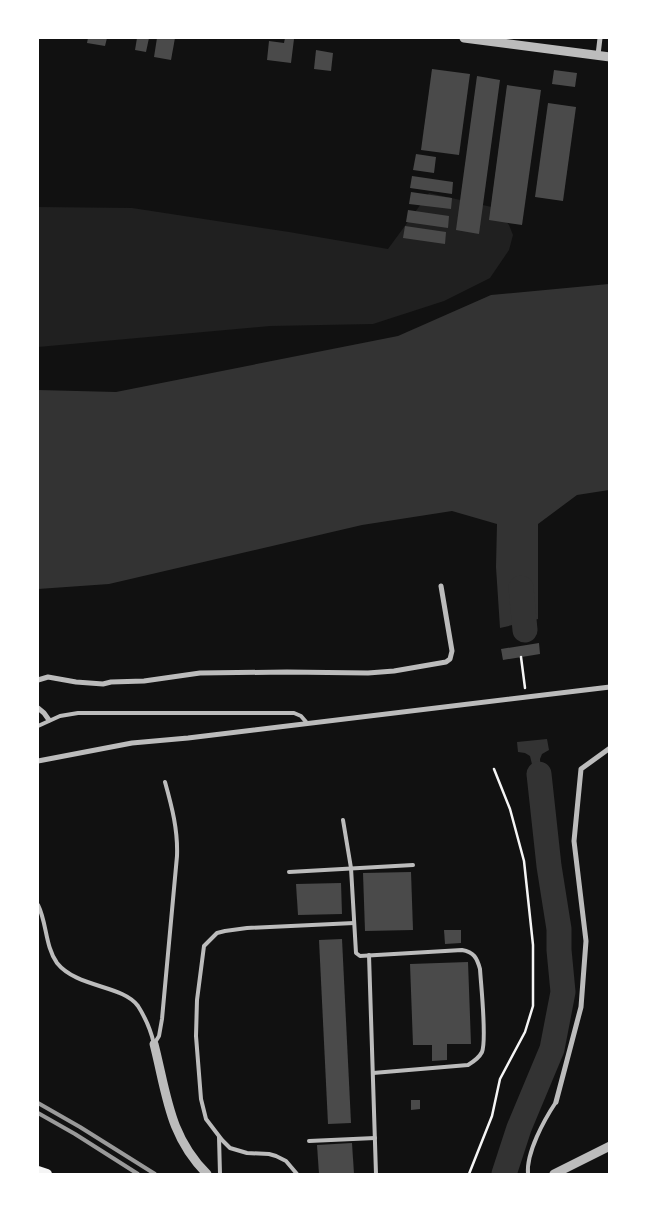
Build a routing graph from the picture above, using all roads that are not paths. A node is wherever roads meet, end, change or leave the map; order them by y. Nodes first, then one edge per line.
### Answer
1 (464, 38) edge
2 (600, 38) edge
3 (598, 55) junction
4 (610, 57) edge
5 (441, 586) dead end
6 (38, 680) edge
7 (610, 686) edge
8 (38, 708) edge
9 (49, 720) junction
10 (307, 723) junction
11 (38, 726) edge
12 (610, 748) edge
13 (38, 761) edge
14 (165, 782) dead end
15 (343, 820) dead end
16 (413, 865) dead end
17 (351, 868) junction
18 (289, 872) dead end
19 (38, 905) edge
20 (354, 923) junction
21 (369, 956) junction
22 (154, 1044) junction
23 (373, 1073) junction
24 (556, 1102) joint
25 (219, 1137) junction
26 (375, 1138) junction
27 (310, 1142) dead end
28 (610, 1146) edge
29 (38, 1171) edge
30 (47, 1174) edge
31 (207, 1174) edge
32 (220, 1174) edge
33 (297, 1174) edge
34 (376, 1174) edge
35 (528, 1174) edge
36 (554, 1174) edge

1 - 3 street
2 - 3 street
3 - 4 street
5 - 6 street
7 - 10 street
8 - 9 street
9 - 10 lane
9 - 11 lane
10 - 13 street
12 - 24 street
14 - 22 lane
15 - 17 lane
16 - 17 lane
17 - 18 lane
17 - 20 lane
19 - 22 lane
20 - 21 lane
20 - 25 lane
21 - 23 lane
21 - 23 lane
22 - 31 street
23 - 26 lane
24 - 35 lane
25 - 32 lane
25 - 33 lane
26 - 27 lane
26 - 34 lane
28 - 36 street
29 - 30 main road

